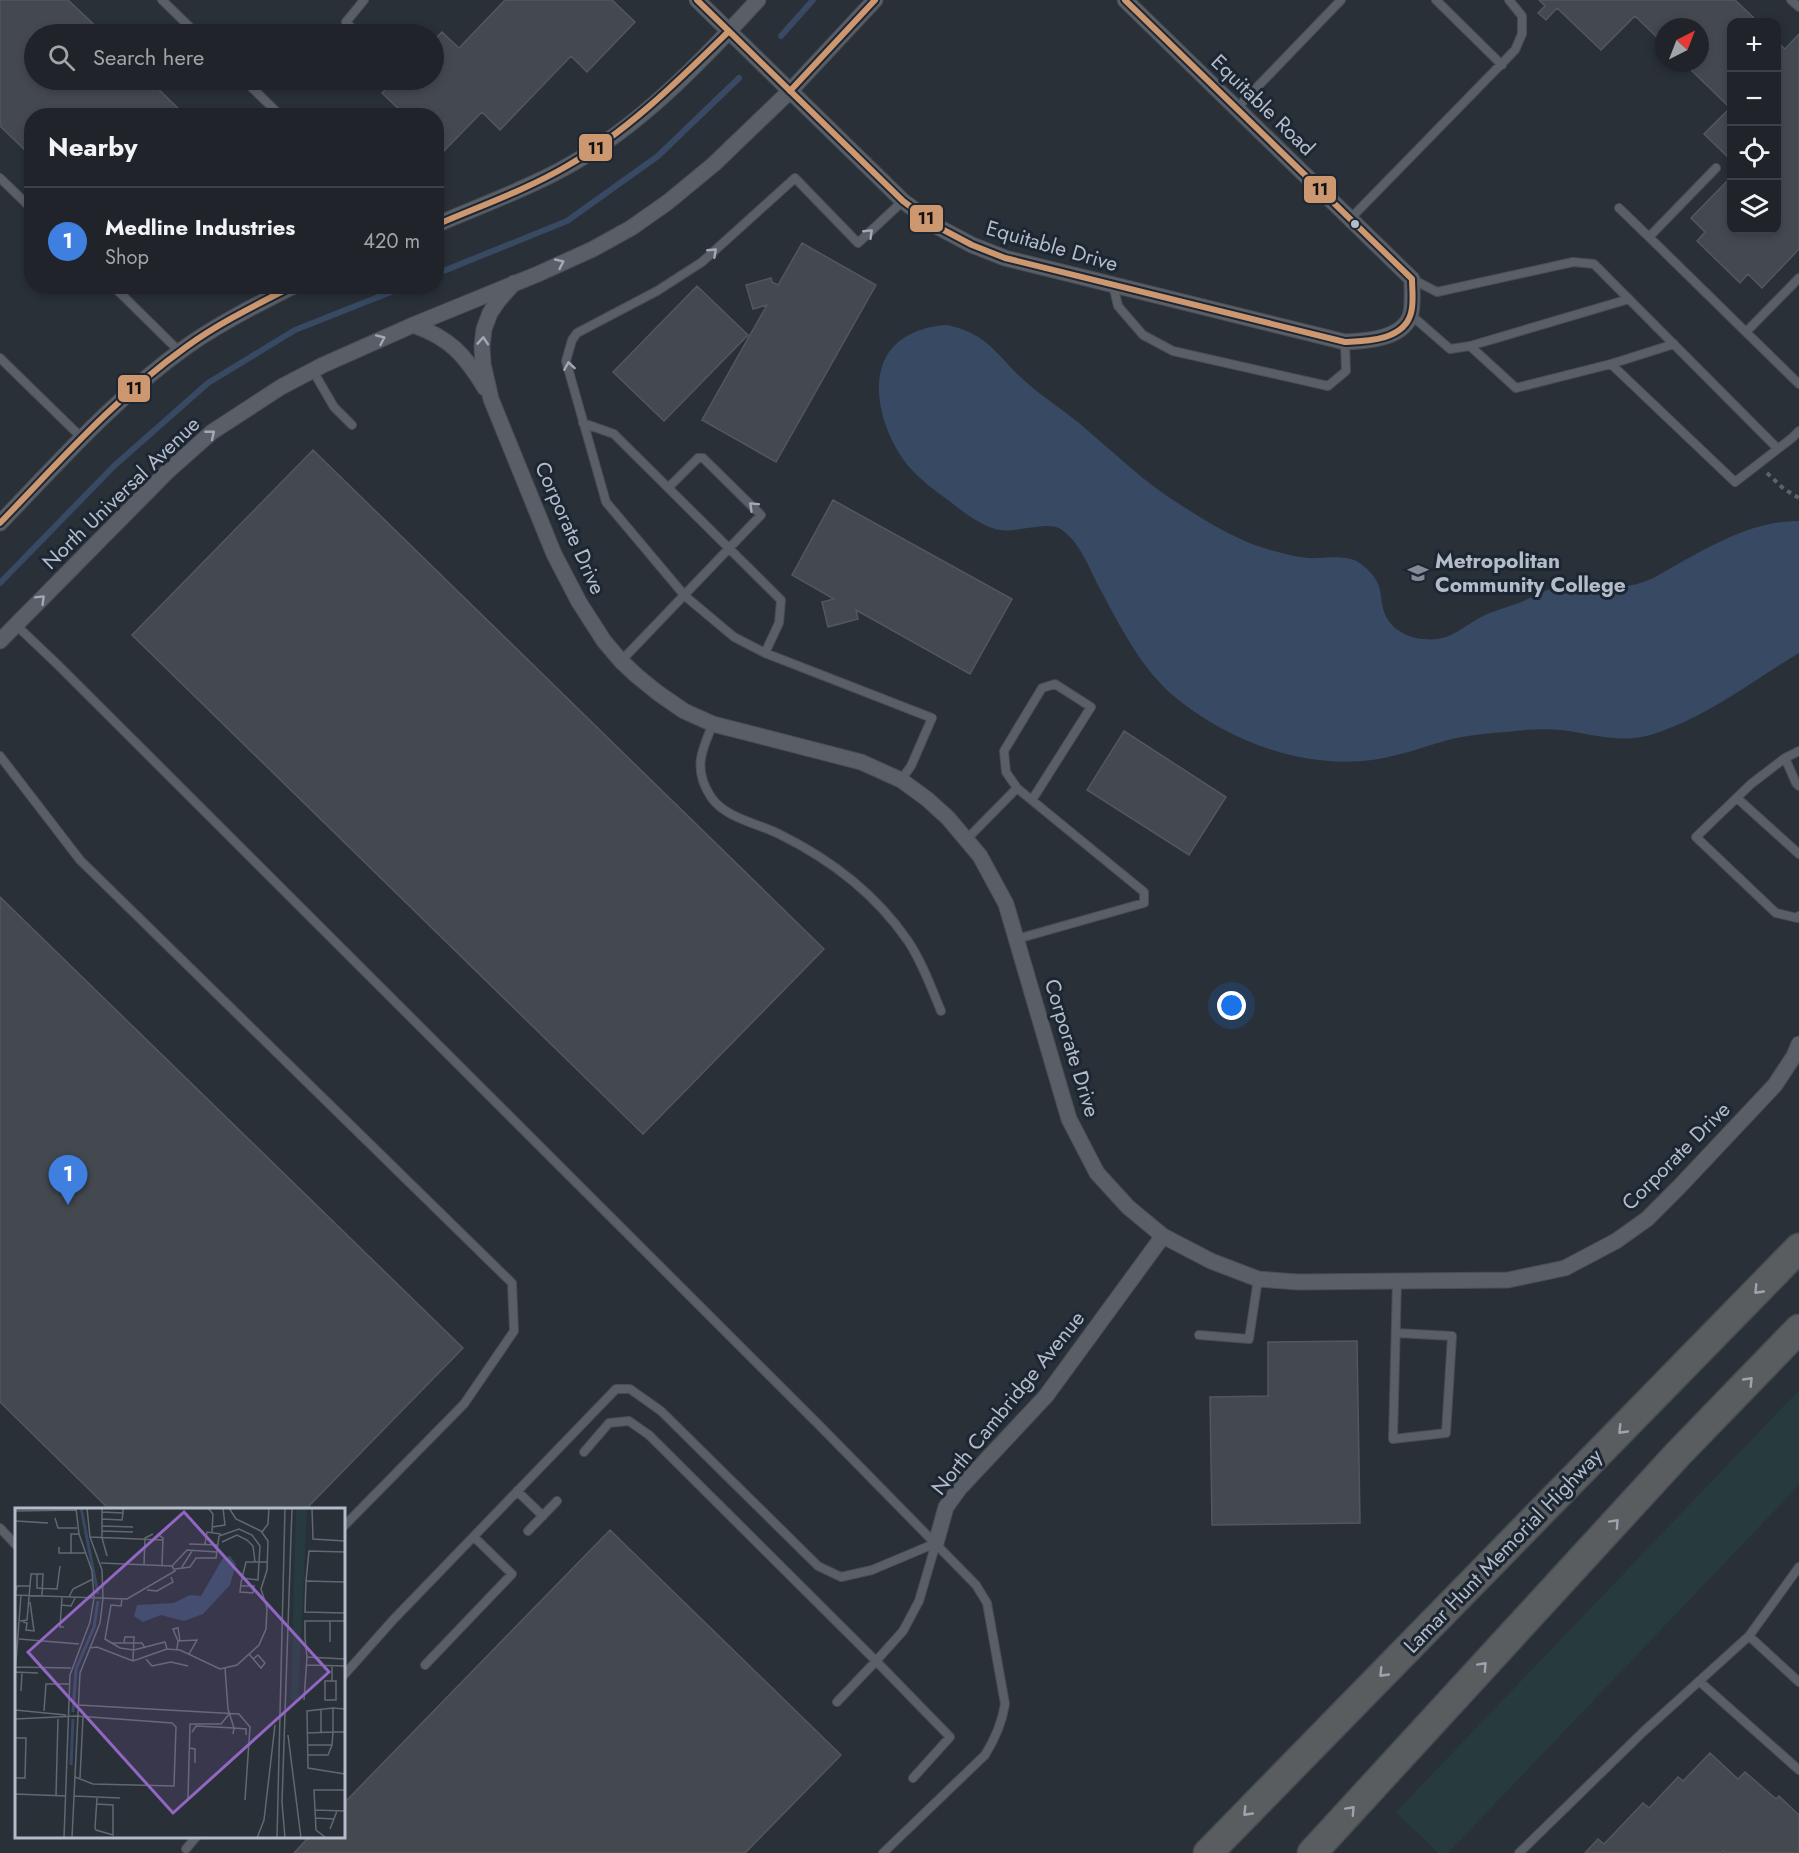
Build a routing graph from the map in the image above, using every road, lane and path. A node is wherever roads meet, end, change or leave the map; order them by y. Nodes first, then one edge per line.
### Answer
1 (162, 0) edge
2 (364, 0) edge
3 (697, 0) edge
4 (758, 0) edge
5 (874, 0) edge
6 (1125, 0) edge
7 (1341, 0) edge
8 (1436, 0) edge
9 (1509, 0) edge
10 (1791, 0) edge
11 (1799, 8) edge
12 (187, 24) edge
13 (348, 24) edge
14 (729, 31) junction
15 (1502, 65) junction
16 (254, 90) edge
17 (790, 92) junction
18 (273, 108) edge
19 (1236, 109) junction
20 (1716, 168) dead end
21 (0, 178) edge
22 (24, 200) edge
23 (903, 201) junction
24 (1619, 208) dead end
25 (1350, 219) junction
26 (444, 221) edge
27 (1649, 237) junction
28 (1799, 278) edge
29 (1412, 279) junction
30 (514, 283) junction
31 (1113, 285) junction
32 (120, 294) edge
33 (278, 294) edge
34 (1629, 299) junction
35 (1411, 315) junction
36 (413, 325) junction
37 (1746, 332) junction
38 (1345, 342) junction
39 (1674, 344) junction
40 (1470, 346) junction
41 (180, 352) junction
42 (0, 358) edge
43 (1611, 364) junction
44 (312, 371) junction
45 (1799, 384) edge
46 (491, 399) junction
47 (583, 423) junction
48 (352, 425) dead end
49 (1799, 431) edge
50 (82, 438) junction
51 (1778, 449) junction
52 (1758, 465) junction
53 (668, 488) junction
54 (1799, 498) edge
55 (0, 523) edge
56 (730, 549) junction
57 (685, 596) junction
58 (16, 625) junction
59 (0, 640) edge
60 (765, 653) junction
61 (621, 661) junction
62 (713, 724) junction
63 (1799, 751) edge
64 (0, 756) edge
65 (1785, 758) junction
66 (901, 780) junction
67 (1799, 786) edge
68 (1017, 788) junction
69 (1737, 798) junction
70 (1032, 800) junction
71 (966, 840) junction
72 (1799, 854) edge
73 (1799, 916) edge
74 (1017, 939) junction
75 (941, 1011) dead end
76 (1799, 1044) edge
77 (1164, 1236) junction
78 (1799, 1248) edge
79 (1258, 1279) junction
80 (1397, 1281) junction
81 (1799, 1329) edge
82 (1396, 1333) junction
83 (1199, 1335) dead end
84 (584, 1452) dead end
85 (517, 1491) junction
86 (557, 1501) dead end
87 (543, 1516) junction
88 (345, 1525) edge
89 (0, 1528) edge
90 (528, 1531) dead end
91 (474, 1537) junction
92 (936, 1543) junction
93 (15, 1544) edge
94 (1799, 1567) edge
95 (1749, 1636) junction
96 (876, 1661) junction
97 (424, 1665) dead end
98 (345, 1674) edge
99 (1699, 1681) junction
100 (1799, 1682) edge
101 (837, 1702) dead end
102 (1799, 1770) edge
103 (913, 1778) dead end
104 (195, 1838) edge
105 (186, 1849) dead end
106 (1208, 1851) edge
107 (883, 1853) edge
108 (1312, 1853) edge
109 (1519, 1853) edge

1 - 12 lane
2 - 13 lane
3 - 14 street
4 - 14 street
5 - 17 street, North Universal Avenue
6 - 19 street, Equitable Road
7 - 19 lane
8 - 15 lane
9 - 15 lane
10 - 11 lane
14 - 17 street, Equitable Drive
14 - 26 street
15 - 25 lane
16 - 18 lane
17 - 23 street, Equitable Drive
30 -> 17 street, North Universal Avenue
19 - 25 street, Equitable Road
20 - 27 lane
21 - 22 lane
23 - 31 street, Equitable Drive
47 -> 23 lane
24 - 27 lane
25 - 29 street, Equitable Road
27 - 37 lane
28 - 37 lane
29 - 34 lane
29 - 35 street
30 - 36 street, North Universal Avenue
46 -> 30 street, Corporate Drive
31 - 38 street, Equitable Drive
31 - 38 lane
32 - 41 lane
33 - 41 street
34 - 39 lane
34 - 40 lane
35 - 38 street, Equitable Drive
35 - 40 lane
44 -> 36 street, North Universal Avenue
36 - 46 street, Corporate Drive
37 - 45 lane
39 - 43 lane
39 - 51 lane
40 - 43 lane
41 - 50 street
42 - 50 lane
43 - 52 lane
44 - 48 lane
58 -> 44 street, North Universal Avenue
46 - 61 street, Corporate Drive
47 - 53 lane
47 - 57 lane
49 - 51 lane
50 - 55 street
51 - 52 lane
52 - 54 path
53 - 56 lane
56 -> 53 lane
56 - 57 lane
56 - 60 lane
57 - 60 lane
57 - 61 lane
58 - 59 street, North Universal Avenue
58 - 92 lane
60 - 66 lane
61 - 62 street, Corporate Drive
62 - 66 street, Corporate Drive
62 - 75 lane
63 - 65 lane
64 - 88 lane
65 - 67 lane
65 - 69 lane
66 - 71 street, Corporate Drive
68 - 70 lane
68 - 70 lane
68 - 71 lane
69 - 72 lane
69 - 73 lane
70 - 74 lane
71 - 74 street, Corporate Drive
74 - 77 street, Corporate Drive
76 - 80 street, Corporate Drive
77 - 79 street, Corporate Drive
77 - 92 street, North Cambridge Avenue
78 -> 106 highway, Lamar Hunt Memorial Highway
79 - 80 street, Corporate Drive
79 - 83 lane
80 - 82 lane
108 -> 81 highway
82 - 82 lane
84 - 96 lane
85 - 87 lane
85 - 91 lane
85 - 92 lane
86 - 87 lane
87 - 90 lane
89 - 93 lane
91 - 97 lane
91 - 98 lane
92 - 96 lane
92 - 107 lane
94 - 95 lane
95 - 99 lane
95 - 100 lane
96 - 101 lane
96 - 103 lane
99 - 102 lane
99 - 109 lane
104 - 105 lane

